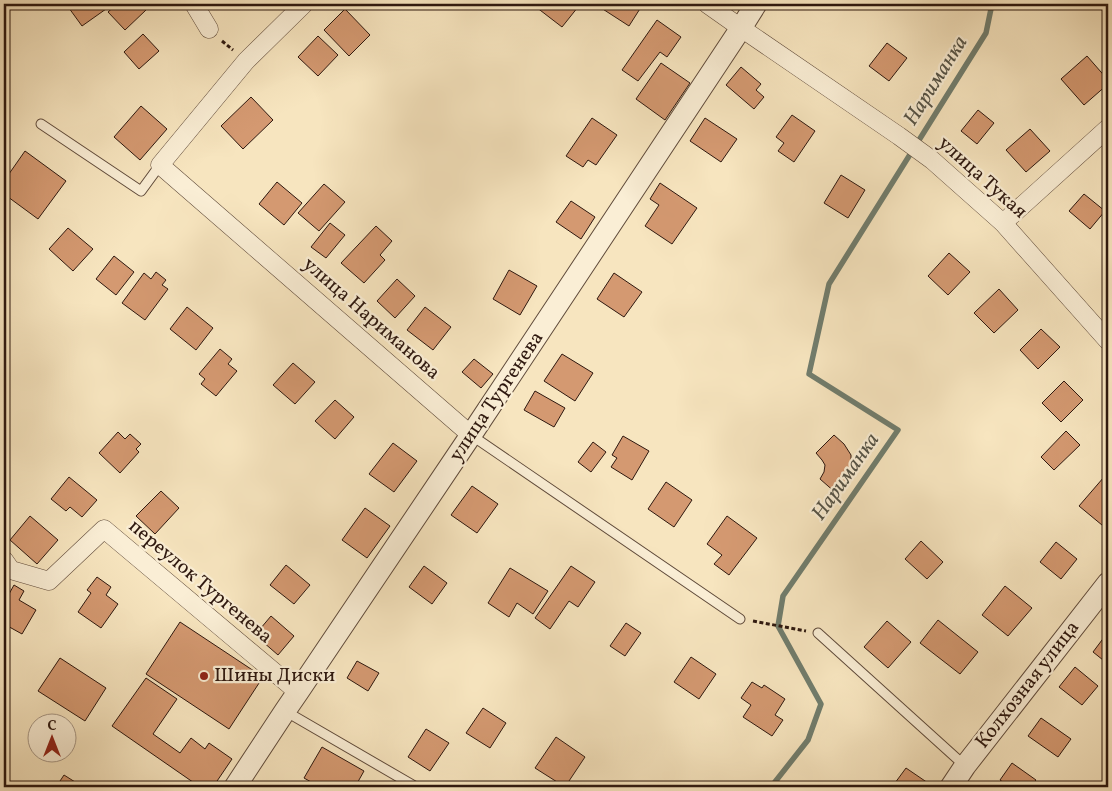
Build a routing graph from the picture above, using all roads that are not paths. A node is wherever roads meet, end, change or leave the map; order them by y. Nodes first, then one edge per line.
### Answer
1 (194, 4) edge
2 (304, 4) edge
3 (707, 4) edge
4 (756, 4) edge
5 (741, 28) junction
6 (209, 29) road end
7 (42, 124) dead end
8 (1108, 128) edge
9 (160, 165) junction
10 (1003, 223) junction
11 (1108, 341) edge
12 (472, 435) junction
13 (4, 560) edge
14 (1108, 583) edge
15 (740, 619) road end
16 (818, 633) road end
17 (298, 692) junction
18 (285, 711) junction
19 (965, 766) junction
20 (235, 787) edge
21 (416, 787) edge
22 (951, 787) edge

1 - 6 street
2 - 9 street
3 - 5 street, улица Тукая
4 - 5 street, улица Тургенева
5 - 10 street, улица Тукая
5 - 12 street, улица Тургенева
7 - 9 lane
8 - 10 street
9 - 12 street, улица Нариманова
10 - 11 street, улица Тукая
12 - 15 lane, улица Нариманова
12 - 17 street, улица Тургенева
13 - 17 street, переулок Тургенева
14 - 19 street, Колхозная улица
16 - 19 lane
17 - 18 street, улица Тургенева
18 - 20 street, улица Тургенева
18 - 21 lane
19 - 22 street, Колхозная улица

